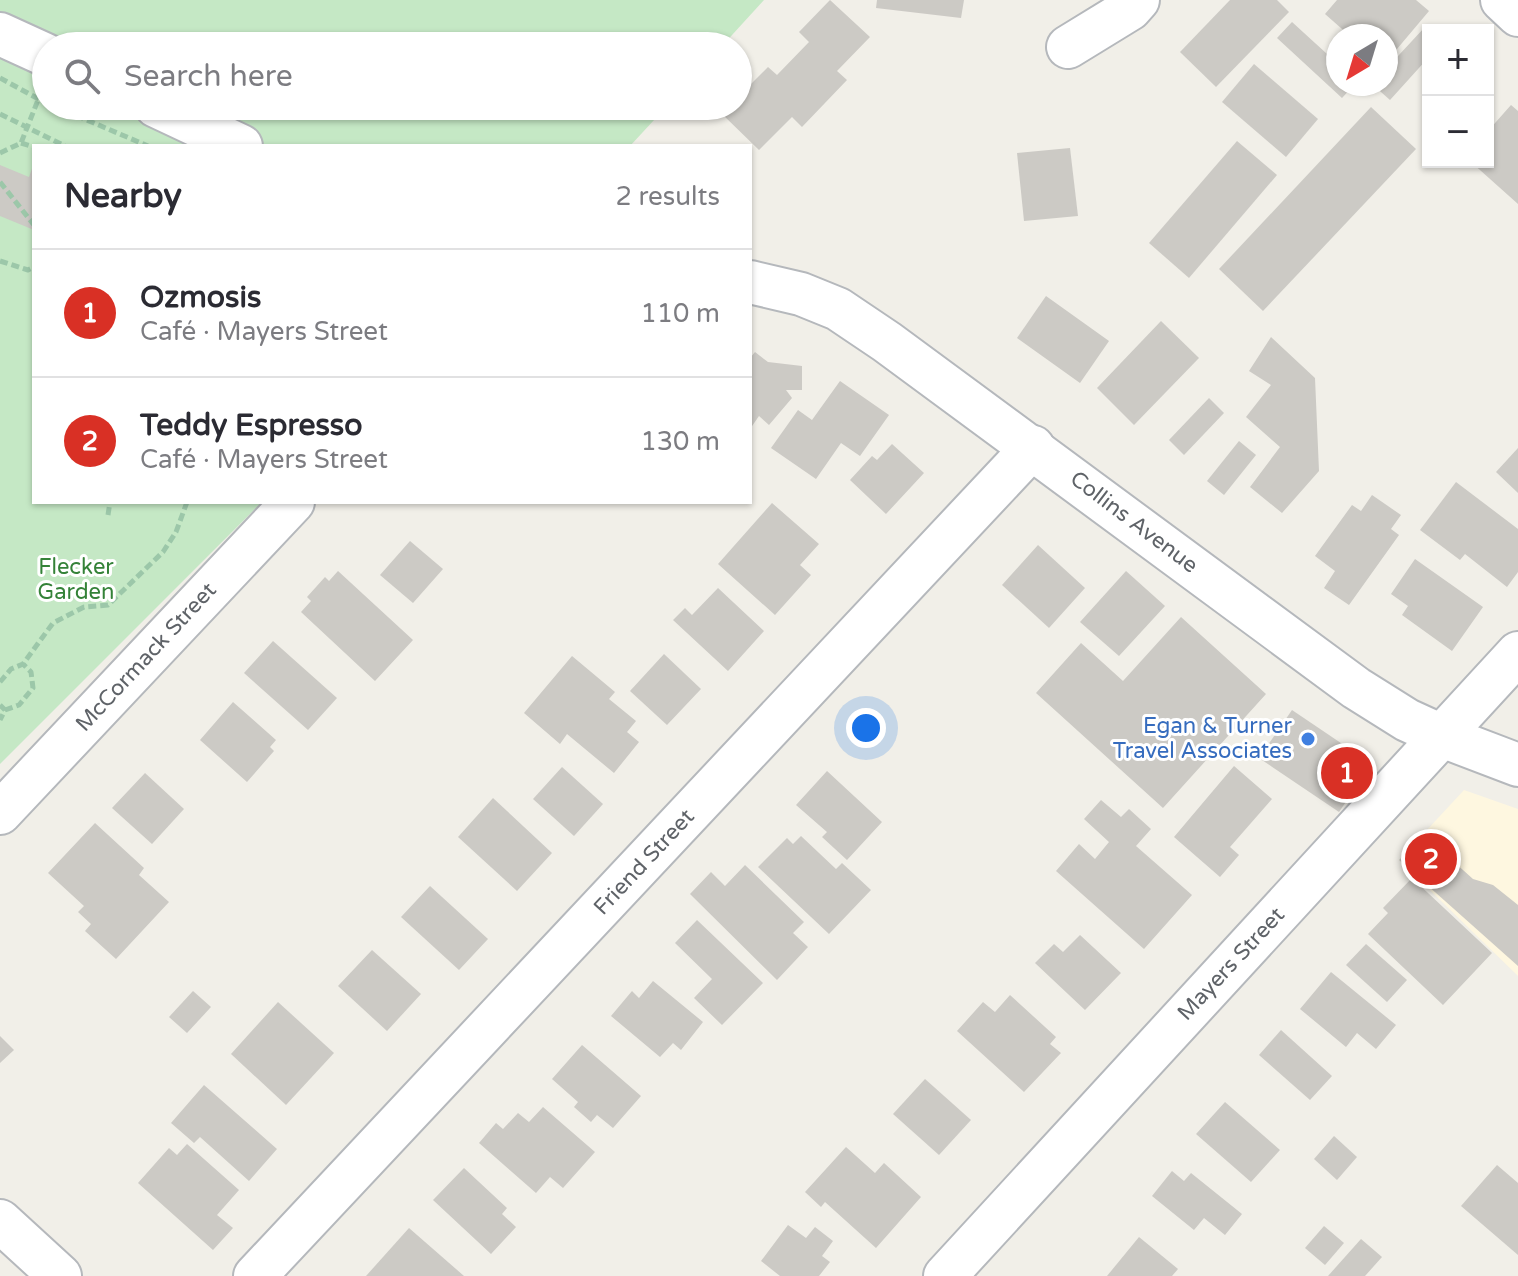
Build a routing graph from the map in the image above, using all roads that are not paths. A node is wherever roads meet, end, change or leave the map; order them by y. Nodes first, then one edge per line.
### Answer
1 (1138, 0) edge
2 (1502, 0) edge
3 (1518, 15) edge
4 (0, 34) edge
5 (1068, 47) dead end
6 (32, 49) edge
7 (186, 120) edge
8 (237, 144) edge
9 (752, 282) edge
10 (1033, 447) junction
11 (291, 504) edge
12 (1518, 653) edge
13 (1442, 736) junction
14 (1518, 765) edge
15 (0, 813) edge
16 (0, 1221) edge
17 (60, 1276) edge
18 (255, 1276) edge
19 (945, 1276) edge

1 - 5 street
2 - 3 street
4 - 6 street
7 - 8 street
9 - 10 street, Collins Avenue
10 - 13 street, Collins Avenue
10 - 18 street, Friend Street
11 - 15 street, McCormack Street
12 - 13 street, Mayers Street
13 - 14 street, Collins Avenue
13 - 19 street, Mayers Street
16 - 17 street

